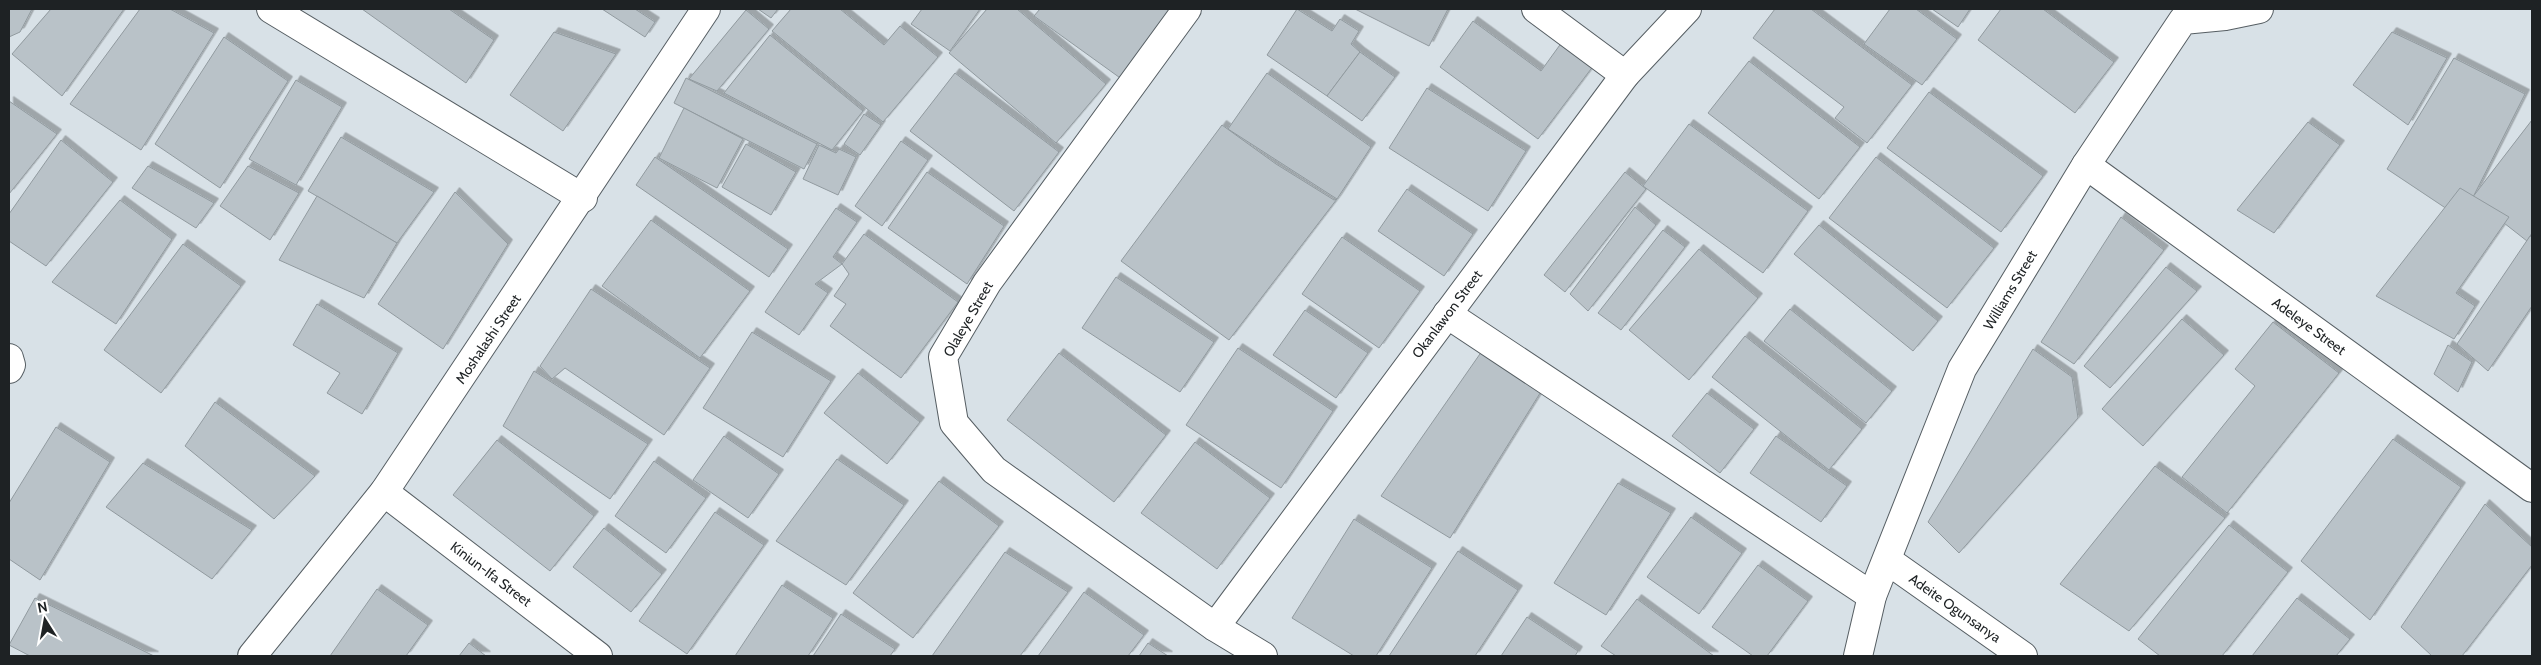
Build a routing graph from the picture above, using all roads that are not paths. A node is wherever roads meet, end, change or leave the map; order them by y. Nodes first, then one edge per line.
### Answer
1 (271, 9) edge
2 (706, 9) edge
3 (1187, 9) edge
4 (1536, 9) edge
5 (1687, 9) edge
6 (2259, 9) edge
7 (2175, 14) edge
8 (1625, 75) junction
9 (2086, 165) junction
10 (583, 198) junction
11 (1447, 314) junction
12 (9, 358) edge
13 (9, 369) edge
14 (2532, 488) edge
15 (384, 492) junction
16 (1887, 560) junction
17 (1872, 596) junction
18 (1216, 626) junction
19 (252, 656) edge
20 (598, 656) edge
21 (1263, 656) edge
22 (1858, 656) edge
23 (2023, 656) edge

1 - 10 street
2 - 10 street, Moshalashi Street
3 - 18 street, Olaleye Street
4 - 8 street
5 - 8 street, Okanlawon Street
6 - 7 street, Williams Street
7 - 9 street, Williams Street
8 - 11 street, Okanlawon Street
9 - 14 street, Adeleye Street
9 - 16 street, Williams Street
10 - 15 street, Moshalashi Street
11 - 17 street
11 - 18 street, Okanlawon Street
12 - 13 street
15 - 19 street, Moshalashi Street
15 - 20 street, Kiniun-Ifa Street
16 - 17 street, Williams Street
16 - 23 street, Adeite Ogunsanya
17 - 22 street, Williams Street
18 - 21 street, Olaleye Street

